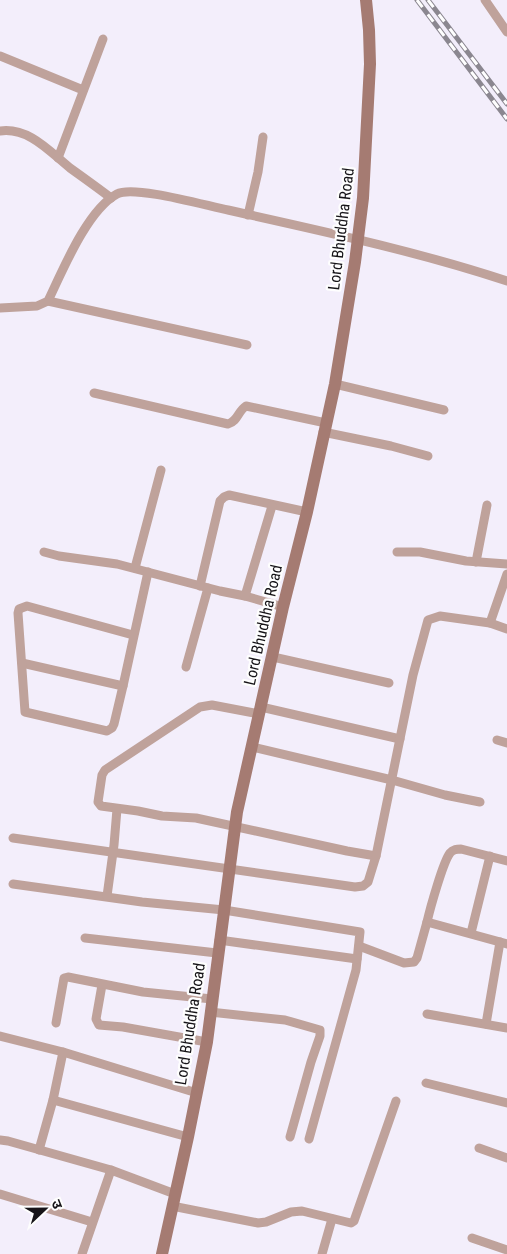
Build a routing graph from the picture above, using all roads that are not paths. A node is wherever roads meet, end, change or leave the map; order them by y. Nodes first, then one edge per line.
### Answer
1 (366, 0) edge
2 (485, 0) edge
3 (507, 32) edge
4 (103, 39) dead end
5 (0, 56) edge
6 (83, 90) junction
7 (0, 132) edge
8 (263, 136) dead end
9 (58, 158) junction
10 (112, 198) junction
11 (248, 215) junction
12 (358, 241) junction
13 (507, 281) edge
14 (48, 301) junction
15 (0, 308) edge
16 (247, 346) dead end
17 (335, 384) junction
18 (94, 393) dead end
19 (444, 410) dead end
20 (325, 427) junction
21 (428, 456) dead end
22 (161, 470) dead end
23 (487, 505) dead end
24 (272, 506) junction
25 (307, 512) junction
26 (44, 552) dead end
27 (397, 552) dead end
28 (476, 562) junction
29 (507, 564) edge
30 (135, 568) junction
31 (148, 572) junction
32 (507, 574) edge
33 (204, 587) junction
34 (245, 596) junction
35 (283, 607) junction
36 (490, 623) junction
37 (507, 628) edge
38 (134, 635) junction
39 (273, 656) junction
40 (22, 663) junction
41 (186, 667) dead end
42 (389, 683) dead end
43 (123, 686) junction
44 (260, 711) junction
45 (400, 740) junction
46 (497, 740) dead end
47 (507, 743) edge
48 (252, 747) junction
49 (392, 780) junction
50 (480, 802) dead end
51 (117, 808) junction
52 (236, 827) junction
53 (13, 838) dead end
54 (113, 853) junction
55 (376, 856) junction
56 (490, 856) junction
57 (507, 861) edge
58 (229, 869) junction
59 (12, 884) dead end
60 (107, 896) junction
61 (224, 910) junction
62 (427, 922) junction
63 (471, 933) junction
64 (84, 938) dead end
65 (220, 940) junction
66 (504, 943) edge
67 (359, 946) junction
68 (217, 953) junction
69 (358, 959) junction
70 (102, 984) junction
71 (211, 1006) junction
72 (428, 1014) dead end
73 (56, 1024) dead end
74 (486, 1024) junction
75 (507, 1028) edge
76 (0, 1036) edge
77 (320, 1036) junction
78 (338, 1036) junction
79 (206, 1042) junction
80 (62, 1052) junction
81 (426, 1082) dead end
82 (196, 1093) junction
83 (53, 1100) junction
84 (396, 1102) dead end
85 (507, 1103) edge
86 (188, 1137) junction
87 (290, 1137) dead end
88 (309, 1139) dead end
89 (0, 1140) edge
90 (479, 1148) dead end
91 (39, 1150) junction
92 (507, 1158) edge
93 (111, 1170) junction
94 (0, 1194) edge
95 (174, 1200) junction
96 (332, 1219) junction
97 (92, 1222) junction
98 (472, 1238) dead end
99 (507, 1250) edge
100 (82, 1254) edge
101 (162, 1254) edge
102 (322, 1254) edge

1 - 12 street, Lord Bhuddha Road
2 - 3 street
4 - 6 street
5 - 6 street
6 - 9 street
7 - 9 street
8 - 11 street
9 - 10 street
10 - 11 street
10 - 14 street
11 - 12 street
12 - 13 street
12 - 17 street, Lord Bhuddha Road
14 - 15 street
14 - 16 street
17 - 19 street
17 - 20 street, Lord Bhuddha Road
18 - 20 street
20 - 21 street
20 - 25 street, Lord Bhuddha Road
22 - 30 street
23 - 28 street
24 - 25 street
24 - 33 street
24 - 34 street
25 - 35 street, Lord Bhuddha Road
26 - 30 street
27 - 28 street
28 - 29 street
30 - 31 street
31 - 33 street
31 - 38 street
32 - 36 street
33 - 34 street
33 - 41 street
34 - 35 street
35 - 39 street, Lord Bhuddha Road
36 - 37 street
36 - 45 street
38 - 40 street
38 - 43 street
39 - 42 street
39 - 44 street, Lord Bhuddha Road
40 - 43 street
40 - 43 street
44 - 45 street
44 - 48 street, Lord Bhuddha Road
44 - 51 street
45 - 49 street
46 - 47 street
48 - 49 street
48 - 52 street, Lord Bhuddha Road
49 - 50 street
49 - 55 street
51 - 52 street
51 - 54 street
52 - 55 street
52 - 58 street, Lord Bhuddha Road
53 - 54 street
54 - 58 street
54 - 60 street
55 - 58 street
56 - 57 street
56 - 62 street
56 - 63 street
58 - 61 street, Lord Bhuddha Road
59 - 60 street
60 - 61 street
61 - 65 street, Lord Bhuddha Road
61 - 67 street
62 - 63 street
62 - 67 street
63 - 66 street
64 - 68 street
65 - 68 street, Lord Bhuddha Road
65 - 69 street
66 - 74 street
67 - 69 street
68 - 71 street, Lord Bhuddha Road
69 - 78 street
70 - 71 street
70 - 73 street
70 - 79 street
71 - 77 street
71 - 79 street, Lord Bhuddha Road
72 - 74 street
74 - 75 street
76 - 80 street
77 - 78 street
77 - 87 street
78 - 88 street
79 - 82 street, Lord Bhuddha Road
80 - 82 street
80 - 83 street
81 - 85 street
82 - 86 street, Lord Bhuddha Road
83 - 86 street
83 - 91 street
84 - 96 street
86 - 95 street, Lord Bhuddha Road
89 - 91 street
90 - 92 street
91 - 93 street
93 - 95 street
93 - 97 street
94 - 97 street
95 - 96 street
95 - 101 street, Lord Bhuddha Road
96 - 102 street
97 - 100 street
98 - 99 street

